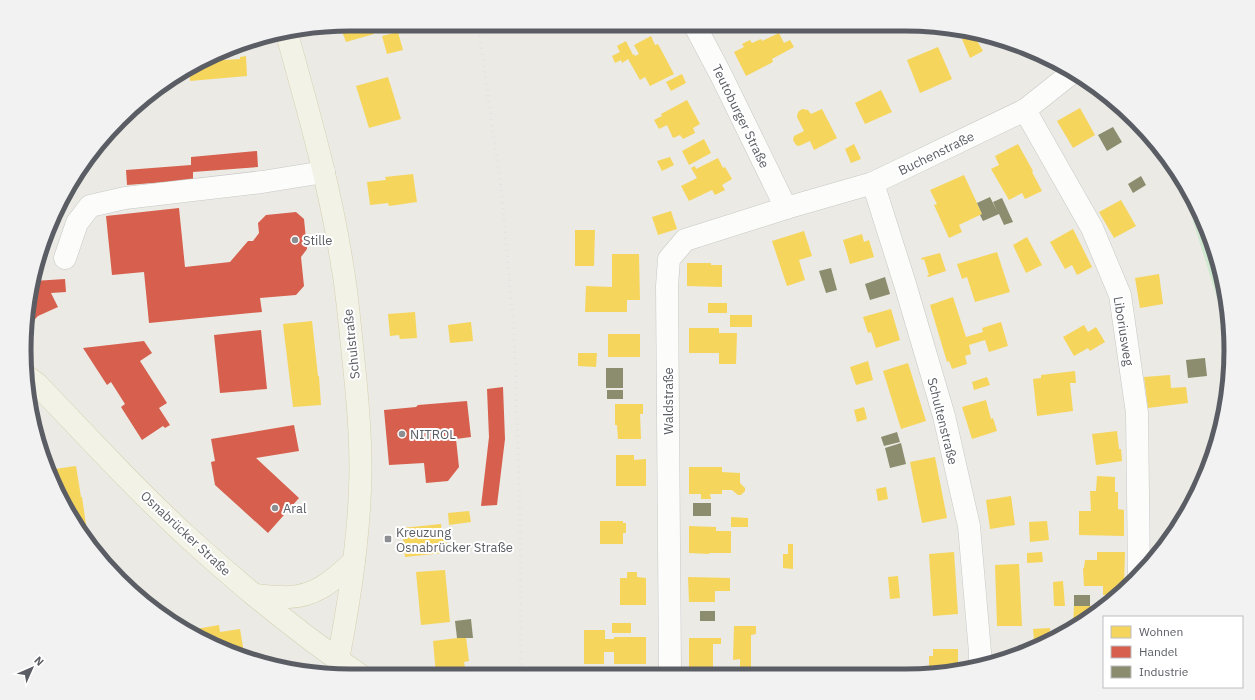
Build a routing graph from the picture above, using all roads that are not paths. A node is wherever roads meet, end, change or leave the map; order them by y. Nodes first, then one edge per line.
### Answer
1 (698, 31) edge
2 (288, 37) edge
3 (1068, 76) edge
4 (1025, 110) junction
5 (324, 172) junction
6 (873, 183) junction
7 (786, 208) junction
8 (65, 258) dead end
9 (33, 381) edge
10 (354, 561) junction
11 (1140, 566) edge
12 (254, 595) junction
13 (980, 660) edge
14 (336, 668) edge
15 (670, 669) edge

1 - 7 street, Teutoburger Straße
2 - 5 main road, Schulstraße
3 - 4 street, Buchenstraße
4 - 6 street, Buchenstraße
4 - 11 street, Liboriusweg
5 - 8 street
5 - 10 main road, Schulstraße
6 - 7 street, Buchenstraße
6 - 13 street, Schultenstraße
7 - 15 street, Waldstraße
9 - 12 main road, Osnabrücker Straße
10 - 12 main road
10 - 14 main road, Schulstraße
12 - 14 main road, Osnabrücker Straße

